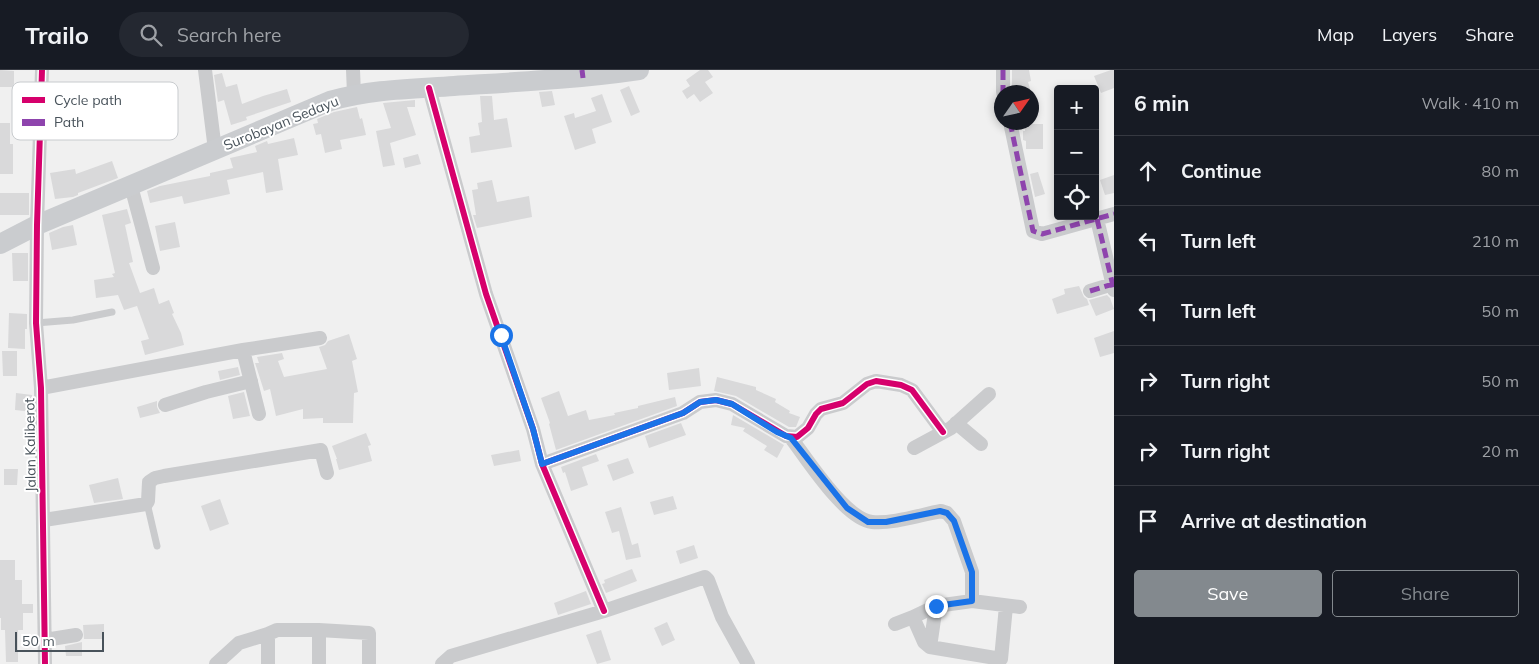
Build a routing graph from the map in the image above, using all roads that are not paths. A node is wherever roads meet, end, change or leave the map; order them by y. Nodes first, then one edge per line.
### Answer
1 (205, 70) edge
2 (353, 70) edge
3 (639, 70) edge
4 (1003, 70) edge
5 (582, 74) edge
6 (1003, 85) edge
7 (429, 88) junction
8 (354, 94) junction
9 (1012, 130) edge
10 (40, 140) edge
11 (215, 150) junction
12 (131, 186) junction
13 (1114, 214) edge
14 (1099, 218) edge
15 (1093, 220) edge
16 (1097, 220) edge
17 (37, 225) junction
18 (0, 244) edge
19 (153, 268) dead end
20 (1113, 287) edge
21 (1090, 291) dead end
22 (112, 312) dead end
23 (36, 323) junction
24 (320, 338) dead end
25 (243, 350) junction
26 (251, 382) junction
27 (41, 388) junction
28 (989, 394) dead end
29 (165, 405) dead end
30 (259, 414) dead end
31 (956, 423) junction
32 (943, 432) junction
33 (791, 438) junction
34 (982, 444) dead end
35 (914, 448) dead end
36 (542, 464) junction
37 (327, 473) dead end
38 (147, 503) junction
39 (44, 520) junction
40 (157, 546) dead end
41 (972, 601) junction
42 (936, 606) junction
43 (604, 610) junction
44 (913, 617) junction
45 (895, 624) dead end
46 (319, 630) junction
47 (268, 634) junction
48 (76, 635) dead end
49 (45, 640) junction
50 (930, 648) junction
51 (45, 664) edge
52 (216, 664) edge
53 (268, 664) edge
54 (319, 664) edge
55 (369, 664) edge
56 (442, 664) edge
57 (748, 664) edge

1 - 11 street
2 - 8 street
3 - 5 main road, Surobayan Sedayu
4 - 6 street
5 - 7 main road, Surobayan Sedayu
7 - 8 main road, Surobayan Sedayu
7 - 36 street
8 - 11 main road, Surobayan Sedayu
9 - 15 street
10 - 17 street, Jalan Kaliberot
11 - 12 main road, Surobayan Sedayu
12 - 17 main road, Surobayan Sedayu
12 - 19 street
13 - 14 street
16 - 20 street
17 - 18 main road, Surobayan Sedayu
17 - 23 street, Jalan Kaliberot
20 - 21 street
22 - 23 lane
23 - 27 street, Jalan Kaliberot
24 - 25 street
25 - 26 street
25 - 27 street
26 - 29 street
26 - 30 street
27 - 39 street, Jalan Kaliberot
28 - 31 street
31 - 32 street
31 - 34 street
32 - 33 street
32 - 35 street
33 - 36 street
33 - 41 street
36 - 43 street
37 - 38 street
38 - 39 street
38 - 40 lane
39 - 49 street, Jalan Kaliberot
41 - 42 street
41 - 50 street
42 - 44 street
42 - 50 street
43 - 56 street
43 - 57 street
44 - 45 street
44 - 50 street
46 - 47 street
46 - 54 street
46 - 55 street
47 - 52 street
47 - 53 street
48 - 49 street
49 - 51 street, Jalan Kaliberot

